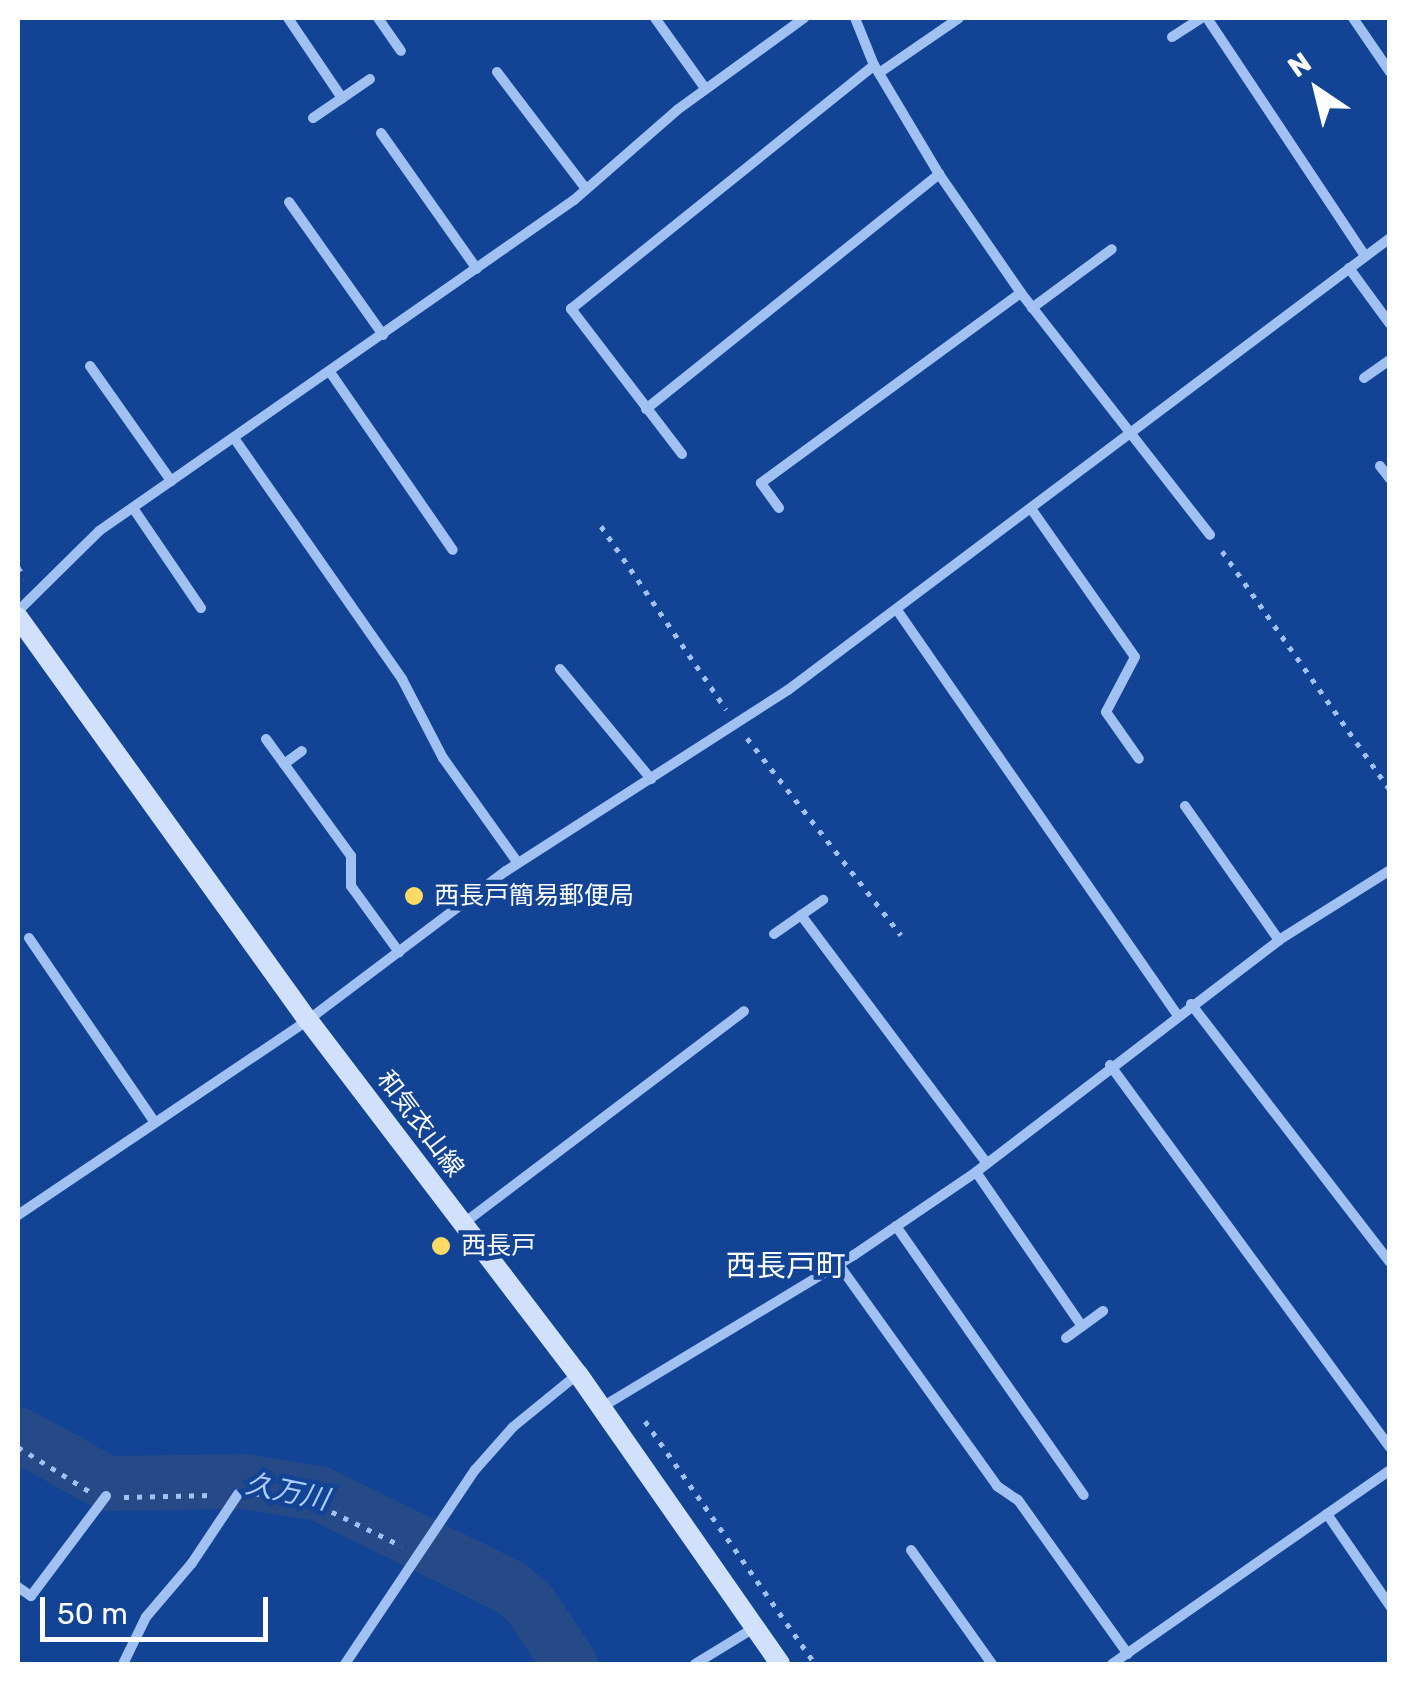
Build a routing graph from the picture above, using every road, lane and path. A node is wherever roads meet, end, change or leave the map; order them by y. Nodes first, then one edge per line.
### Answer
1 (288, 18) edge
2 (378, 18) edge
3 (655, 18) edge
4 (804, 18) edge
5 (855, 18) edge
6 (959, 18) edge
7 (1204, 18) edge
8 (1354, 18) edge
9 (1172, 37) dead end
10 (401, 51) dead end
11 (876, 69) junction
12 (497, 72) dead end
13 (1390, 72) edge
14 (370, 79) dead end
15 (705, 88) junction
16 (342, 98) junction
17 (313, 118) dead end
18 (381, 133) dead end
19 (938, 174) junction
20 (586, 190) junction
21 (289, 202) dead end
22 (1390, 238) edge
23 (1112, 249) dead end
24 (1365, 256) junction
25 (477, 268) junction
26 (1350, 268) junction
27 (1020, 293) junction
28 (1032, 308) junction
29 (1390, 324) edge
30 (384, 335) junction
31 (1390, 360) edge
32 (90, 366) dead end
33 (330, 372) junction
34 (1364, 378) dead end
35 (646, 409) junction
36 (1130, 436) junction
37 (234, 438) junction
38 (682, 454) dead end
39 (1380, 466) dead end
40 (1390, 479) edge
41 (171, 481) junction
42 (133, 508) junction
43 (778, 508) dead end
44 (1032, 510) junction
45 (1210, 535) joint
46 (452, 550) dead end
47 (201, 608) dead end
48 (897, 610) junction
49 (18, 614) edge
50 (560, 668) dead end
51 (266, 740) dead end
52 (302, 751) dead end
53 (1139, 759) dead end
54 (284, 764) junction
55 (650, 779) junction
56 (1390, 790) edge
57 (1186, 806) dead end
58 (518, 863) junction
59 (1389, 872) edge
60 (824, 900) dead end
61 (801, 915) junction
62 (774, 934) dead end
63 (28, 938) dead end
64 (1278, 940) junction
65 (399, 952) junction
66 (1192, 1004) junction
67 (744, 1011) dead end
68 (1176, 1015) junction
69 (308, 1020) junction
70 (1110, 1065) junction
71 (154, 1122) junction
72 (985, 1161) junction
73 (976, 1172) junction
74 (18, 1213) edge
75 (464, 1223) junction
76 (896, 1226) junction
77 (1390, 1262) edge
78 (839, 1265) junction
79 (1103, 1311) dead end
80 (1082, 1326) junction
81 (1066, 1338) dead end
82 (578, 1374) junction
83 (601, 1408) junction
84 (1390, 1447) edge
85 (1390, 1470) edge
86 (238, 1494) dead end
87 (1084, 1495) dead end
88 (106, 1496) dead end
89 (1327, 1514) junction
90 (911, 1550) dead end
91 (18, 1587) edge
92 (1390, 1606) edge
93 (754, 1628) junction
94 (1128, 1654) junction
95 (123, 1664) edge
96 (346, 1664) edge
97 (695, 1664) edge
98 (780, 1664) edge
99 (992, 1664) edge
100 (1112, 1664) edge

1 - 16 street
2 - 10 street
3 - 15 street
4 - 15 street
5 - 11 street
6 - 11 street
7 - 9 street
7 - 24 street
8 - 13 street
11 - 19 street
11 - 35 street
12 - 20 street
14 - 16 street
15 - 20 street
16 - 17 street
18 - 25 street
19 - 27 street
19 - 35 street
20 - 25 street
21 - 30 street
22 - 24 street
23 - 28 street
24 - 26 street
25 - 30 street
26 - 29 street
26 - 36 street
27 - 28 street
27 - 43 street
28 - 36 street
30 - 33 street
31 - 34 street
32 - 41 street
33 - 37 street
33 - 46 street
35 - 38 street
36 - 44 street
36 - 45 street
37 - 41 street
37 - 58 street
39 - 40 street
41 - 42 street
42 - 47 street
42 - 49 street
44 - 48 street
44 - 53 street
45 - 56 path
48 - 55 street
48 - 68 street
49 - 69 main road, 和気衣山線
50 - 55 street
51 - 54 street
52 - 54 street
54 - 65 street
55 - 58 street
57 - 64 street
58 - 65 street
59 - 64 street
60 - 61 street
61 - 62 street
61 - 72 street
63 - 71 street
64 - 66 street
65 - 69 street
66 - 68 street
66 - 77 street
67 - 75 street
68 - 70 street
69 - 71 street
69 - 75 main road, 和気衣山線
70 - 72 street
70 - 84 street
71 - 74 street
72 - 73 street
73 - 76 street
73 - 80 street
75 - 82 main road, 和気衣山線
76 - 78 street
76 - 87 street
78 - 83 street
78 - 94 street
79 - 80 street
80 - 81 street
82 - 83 main road, 和気衣山線
82 - 96 street
83 - 93 main road, 和気衣山線
85 - 89 street
86 - 95 street
88 - 91 street
89 - 92 street
89 - 94 street
90 - 99 street
93 - 97 street
93 - 98 main road, 和気衣山線
94 - 100 street

